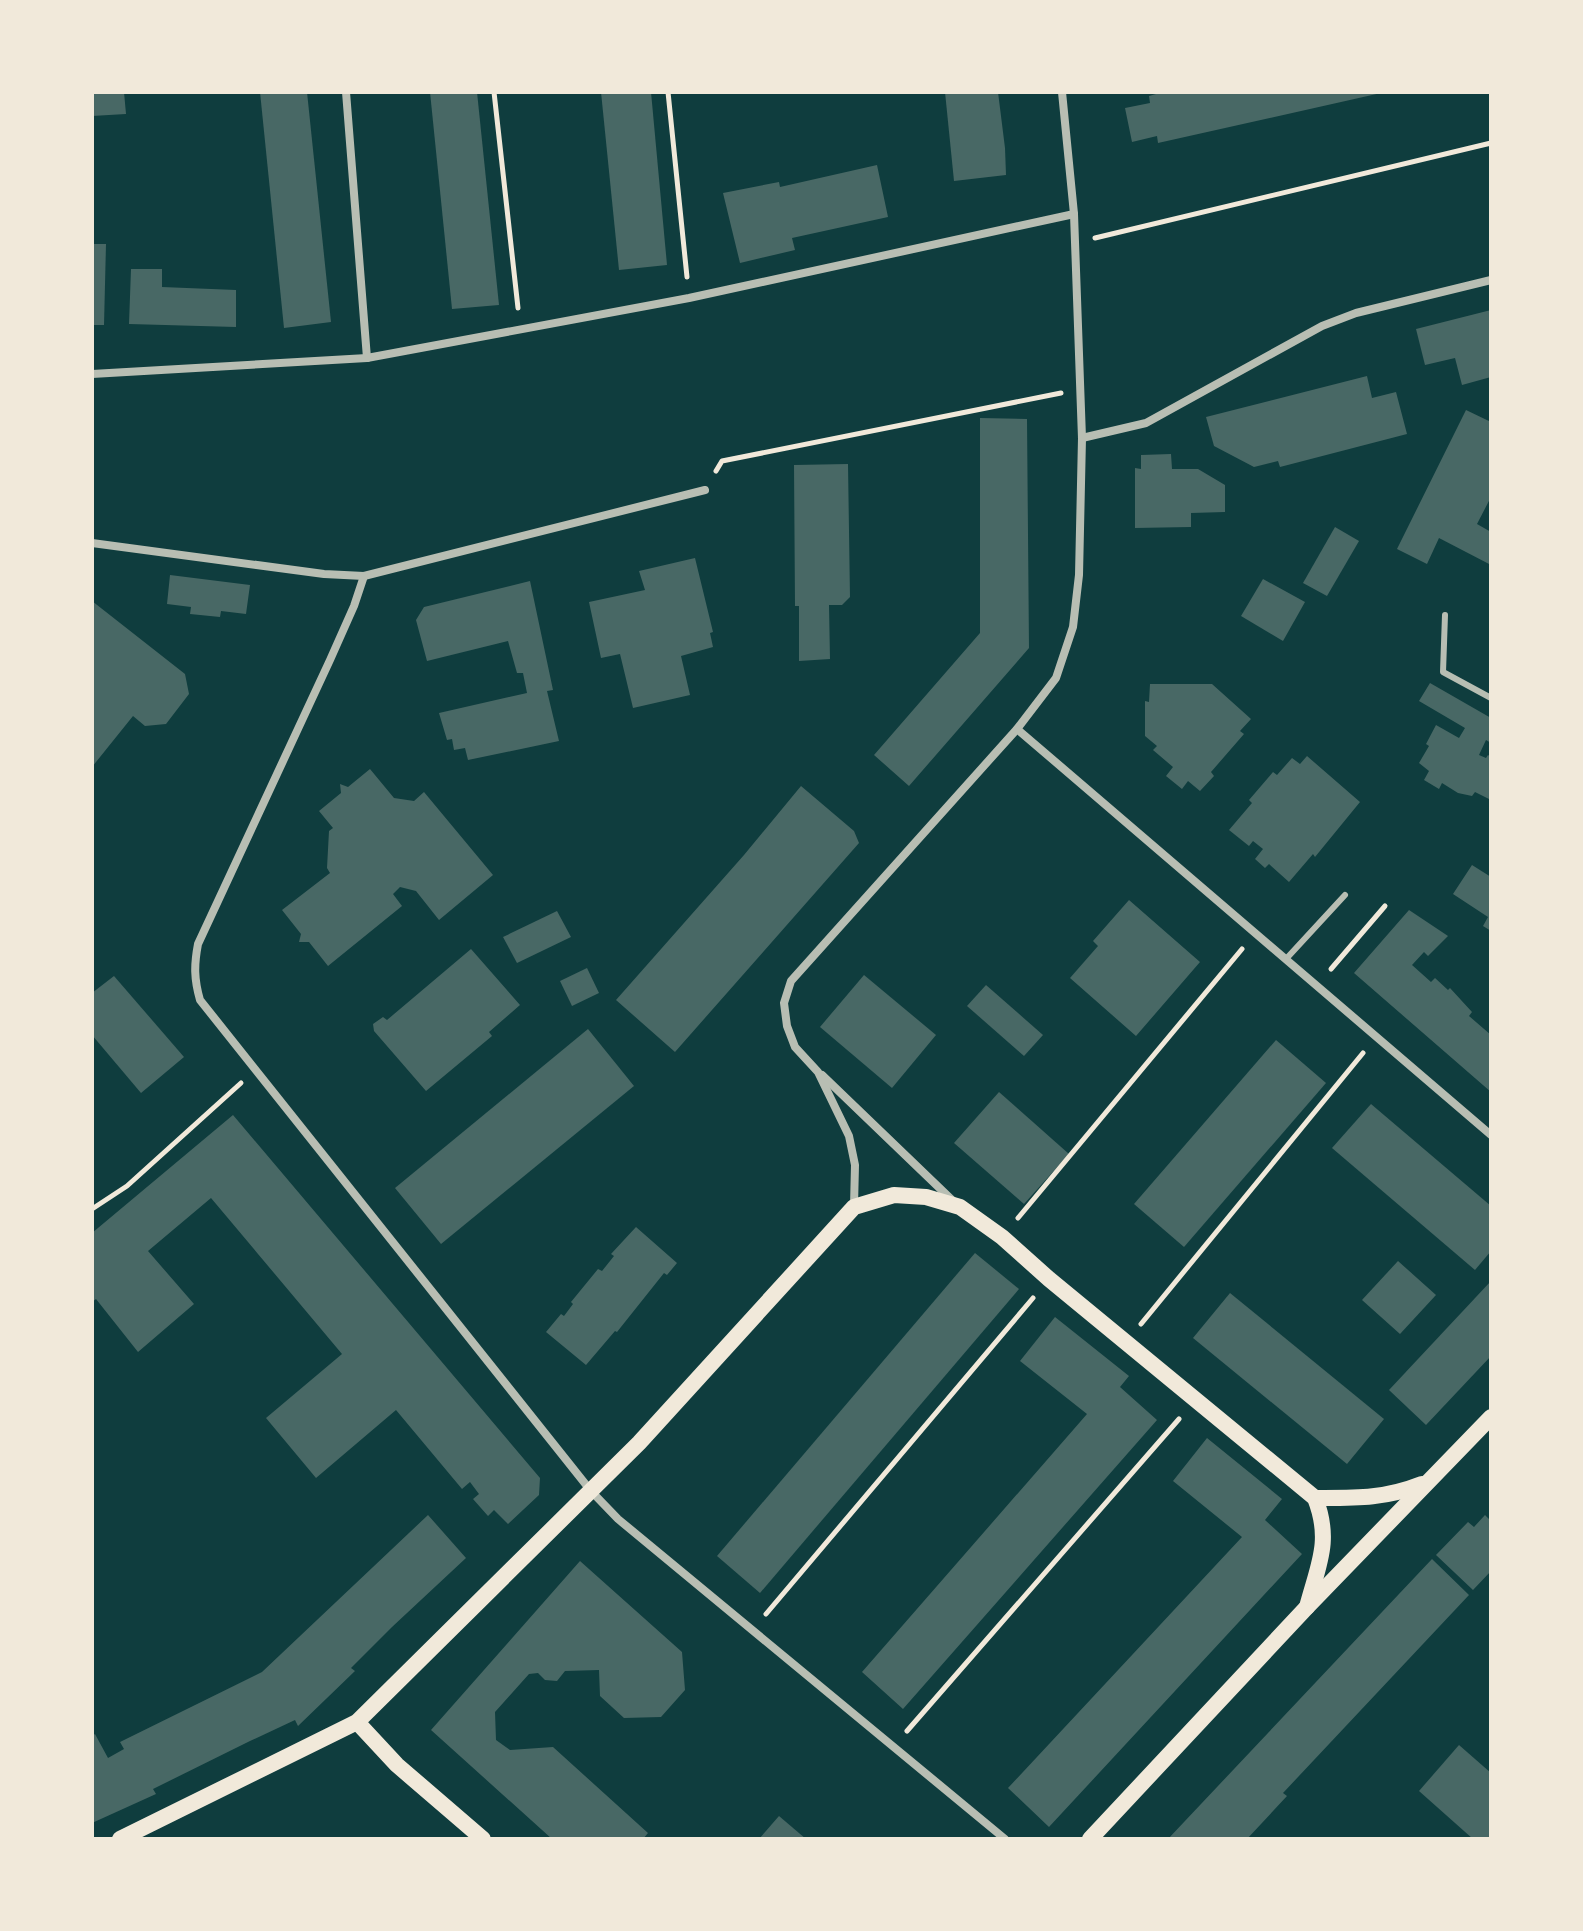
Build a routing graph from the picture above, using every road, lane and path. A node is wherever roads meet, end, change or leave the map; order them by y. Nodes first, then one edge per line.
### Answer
1 (346, 92) edge
2 (494, 92) edge
3 (668, 92) edge
4 (1062, 92) edge
5 (1491, 143) edge
6 (1074, 214) junction
7 (1074, 249) junction
8 (1491, 280) edge
9 (689, 298) junction
10 (521, 329) junction
11 (367, 358) junction
12 (92, 374) edge
13 (1079, 390) junction
14 (1082, 438) junction
15 (705, 490) joint
16 (92, 543) edge
17 (364, 576) junction
18 (1445, 615) dead end
19 (1491, 698) edge
20 (1017, 729) junction
21 (1345, 895) dead end
22 (1385, 906) dead end
23 (1256, 933) junction
24 (1286, 959) junction
25 (1317, 985) junction
26 (1377, 1037) junction
27 (256, 1070) junction
28 (818, 1072) junction
29 (1491, 1135) edge
30 (854, 1207) junction
31 (960, 1207) junction
32 (92, 1209) edge
33 (1002, 1237) junction
34 (1049, 1279) junction
35 (1126, 1342) junction
36 (1196, 1400) junction
37 (1491, 1417) edge
38 (1431, 1480) junction
39 (591, 1491) junction
40 (1315, 1498) junction
41 (1307, 1607) junction
42 (752, 1631) junction
43 (357, 1722) junction
44 (893, 1747) junction
45 (120, 1839) edge
46 (483, 1839) edge
47 (1005, 1839) edge
48 (1090, 1839) edge

1 - 11 street
2 - 10 path
3 - 9 path
4 - 6 street
5 - 7 path
6 - 7 street
6 - 9 street
7 - 13 street
8 - 14 street
9 - 10 street
10 - 11 street
11 - 12 street
13 - 14 street
13 - 15 path
14 - 20 street
15 - 17 street
16 - 17 street
17 - 27 street
18 - 19 lane
20 - 23 street
20 - 28 street
21 - 24 lane
22 - 25 path
23 - 24 street
23 - 33 path
24 - 25 street
25 - 26 street
26 - 29 street
26 - 35 path
27 - 32 path
27 - 39 street
28 - 30 street
28 - 31 street
30 - 31 main road
30 - 39 main road
31 - 33 main road
33 - 34 main road
34 - 35 main road
34 - 42 path
35 - 36 main road
36 - 40 main road
36 - 44 path
37 - 38 main road
38 - 40 main road
38 - 41 main road
39 - 42 street
39 - 43 main road
40 - 41 main road
41 - 48 main road
42 - 44 street
43 - 45 main road
43 - 46 main road
44 - 47 street

